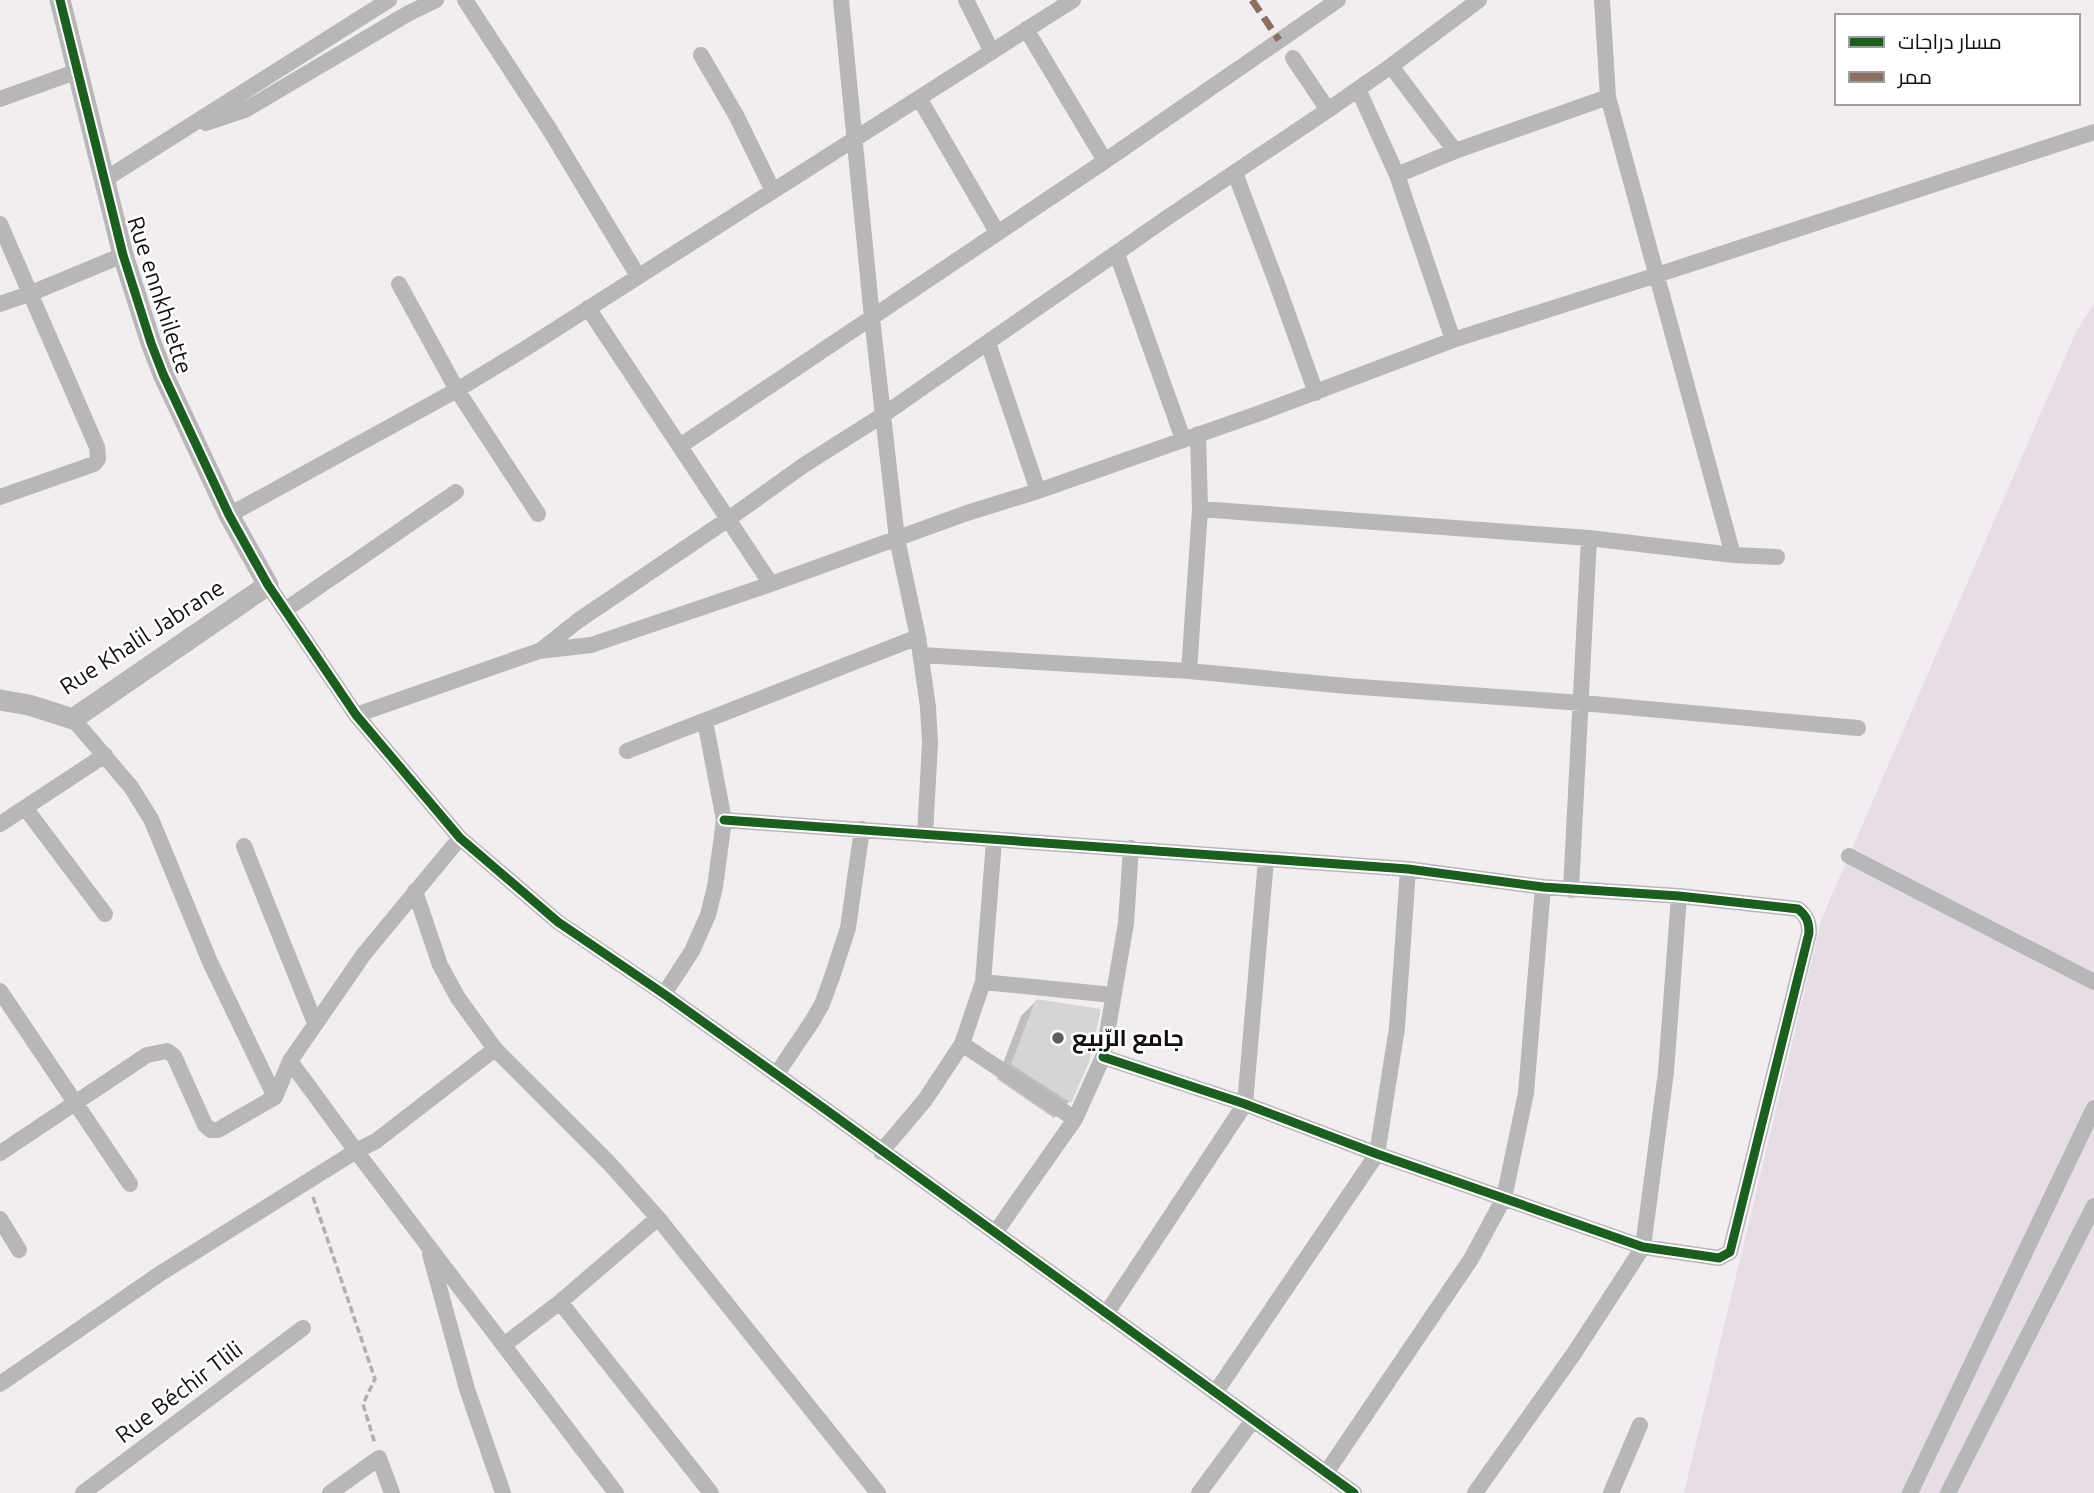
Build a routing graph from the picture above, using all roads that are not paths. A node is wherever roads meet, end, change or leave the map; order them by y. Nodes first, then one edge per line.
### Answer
1 (60, 0) edge
2 (388, 0) edge
3 (436, 0) edge
4 (465, 0) edge
5 (841, 0) edge
6 (966, 0) edge
7 (1073, 0) edge
8 (1338, 0) edge
9 (1479, 0) edge
10 (1602, 0) edge
11 (1026, 29) junction
12 (992, 52) junction
13 (701, 54) dead end
14 (1293, 58) dead end
15 (1391, 66) junction
16 (78, 71) junction
17 (1358, 89) junction
18 (1608, 97) junction
19 (919, 98) junction
20 (0, 99) edge
21 (1328, 110) junction
22 (181, 132) junction
23 (2094, 132) edge
24 (856, 138) junction
25 (1455, 151) junction
26 (1105, 160) junction
27 (1235, 173) junction
28 (1396, 175) junction
29 (104, 180) junction
30 (774, 191) junction
31 (0, 224) edge
32 (997, 232) junction
33 (1117, 254) junction
34 (123, 255) junction
35 (1657, 275) junction
36 (638, 276) junction
37 (399, 284) dead end
38 (29, 294) junction
39 (0, 304) edge
40 (588, 308) junction
41 (872, 318) junction
42 (1453, 340) junction
43 (988, 343) junction
44 (457, 390) junction
45 (1315, 393) junction
46 (883, 415) junction
47 (1191, 437) junction
48 (680, 446) junction
49 (1038, 491) junction
50 (456, 492) dead end
51 (0, 497) edge
52 (1200, 509) junction
53 (538, 514) dead end
54 (229, 515) junction
55 (727, 520) junction
56 (1589, 538) junction
57 (898, 539) junction
58 (1733, 555) junction
59 (1777, 557) dead end
60 (268, 584) junction
61 (771, 584) junction
62 (285, 610) junction
63 (918, 637) junction
64 (539, 651) junction
65 (921, 655) junction
66 (1189, 671) junction
67 (0, 700) edge
68 (1582, 703) junction
69 (356, 715) junction
70 (73, 719) junction
71 (705, 721) junction
72 (1858, 729) dead end
73 (626, 751) dead end
74 (105, 755) junction
75 (26, 809) junction
76 (724, 820) junction
77 (0, 824) edge
78 (862, 829) junction
79 (925, 835) junction
80 (460, 838) junction
81 (994, 841) junction
82 (244, 846) dead end
83 (1130, 848) junction
84 (1849, 856) dead end
85 (1266, 860) junction
86 (1408, 869) junction
87 (1543, 887) junction
88 (1571, 890) junction
89 (415, 891) junction
90 (1679, 897) junction
91 (105, 914) dead end
92 (983, 982) junction
93 (2094, 982) edge
94 (0, 991) edge
95 (664, 994) junction
96 (1113, 995) junction
97 (315, 1023) junction
98 (962, 1044) junction
99 (495, 1049) junction
100 (1103, 1057) junction
101 (290, 1061) junction
102 (776, 1075) junction
103 (275, 1097) junction
104 (76, 1102) junction
105 (1245, 1104) junction
106 (2094, 1108) edge
107 (1075, 1119) junction
108 (356, 1151) junction
109 (881, 1152) junction
110 (0, 1153) edge
111 (1377, 1154) junction
112 (130, 1184) dead end
113 (1504, 1198) junction
114 (2094, 1206) edge
115 (658, 1218) junction
116 (0, 1219) edge
117 (995, 1233) junction
118 (428, 1246) junction
119 (1643, 1247) junction
120 (19, 1250) dead end
121 (560, 1303) junction
122 (1106, 1314) junction
123 (303, 1328) dead end
124 (504, 1345) junction
125 (0, 1384) edge
126 (1215, 1393) junction
127 (1253, 1420) junction
128 (1640, 1425) dead end
129 (1326, 1473) junction
130 (83, 1493) edge
131 (330, 1493) edge
132 (392, 1493) edge
133 (503, 1493) edge
134 (616, 1493) edge
135 (711, 1493) edge
136 (878, 1493) edge
137 (1199, 1493) edge
138 (1354, 1493) edge
139 (1475, 1493) edge
140 (1611, 1493) edge
141 (1910, 1493) edge
142 (1948, 1493) edge

1 - 16 street, Rue ennkhilette
2 - 22 street
3 - 22 street
4 - 36 street
5 - 24 street
6 - 12 street
7 - 11 street
8 - 26 street
9 - 15 street
10 - 18 street
11 - 12 street
11 - 26 street
12 - 19 street
13 - 30 street
14 - 21 street
15 - 17 street
15 - 25 street
16 - 20 street
16 - 29 street, Rue ennkhilette
17 - 21 street
17 - 28 street
18 - 25 street
18 - 35 street
19 - 24 street
19 - 32 street
21 - 27 street
22 - 29 street
23 - 35 street
24 - 30 street
24 - 41 street
25 - 28 street
26 - 32 street
27 - 33 street
27 - 45 street
28 - 42 street
29 - 34 street, Rue ennkhilette
30 - 36 street
31 - 38 street
32 - 41 street
33 - 43 street
33 - 47 street
34 - 38 street
34 - 54 street, Rue ennkhilette
35 - 42 street
35 - 58 street
36 - 40 street
37 - 44 street
38 - 39 street
38 - 51 street
40 - 44 street
40 - 48 street
41 - 46 street
41 - 48 street
42 - 45 street
43 - 46 street
43 - 49 street
44 - 53 street
44 - 54 street
45 - 47 street
46 - 55 street
46 - 57 street
47 - 49 street
47 - 52 street
48 - 55 street
49 - 57 street
50 - 62 street
52 - 56 street
52 - 66 street
54 - 60 street, Rue ennkhilette
55 - 61 street
55 - 64 street
56 - 58 street
56 - 68 street
57 - 61 street
57 - 63 street
58 - 59 street
60 - 62 street
60 - 70 street, Rue Khalil Jabrane
61 - 64 street
62 - 69 street
63 - 65 street
63 - 71 street
64 - 69 street
65 - 66 street
65 - 79 street
66 - 68 street
67 - 70 street, Rue Khalil Jabrane
68 - 72 street
68 - 88 street
69 - 80 street
70 - 74 street
71 - 73 street
71 - 76 street
74 - 75 street
74 - 103 street
75 - 77 street
75 - 91 street
76 - 78 street
76 - 95 street
78 - 79 street
78 - 102 street
79 - 81 street
80 - 89 street
80 - 95 street
81 - 83 street
81 - 92 street
82 - 97 street
83 - 85 street
83 - 96 street
84 - 93 street
85 - 86 street
85 - 105 street
86 - 87 street
86 - 111 street
87 - 88 street
87 - 113 street
88 - 90 street
89 - 97 street
89 - 99 street
90 - 119 street
90 - 119 street
92 - 96 street
92 - 98 street
94 - 104 street
95 - 102 street
96 - 100 street
97 - 101 street
98 - 107 street
98 - 109 street
99 - 108 street
99 - 115 street
100 - 105 street
100 - 107 street
101 - 103 street
101 - 108 street
102 - 109 street
103 - 104 street
104 - 110 street
104 - 112 street
105 - 111 street
105 - 122 street
106 - 141 street
107 - 117 street
108 - 118 street
108 - 125 street
109 - 117 street
111 - 113 street
111 - 126 street
113 - 119 street
113 - 129 street
114 - 142 street
115 - 121 street
115 - 136 street
116 - 120 street
117 - 122 street
118 - 124 street
118 - 133 street
119 - 139 street
121 - 124 street
121 - 135 street
122 - 126 street
123 - 130 street, Rue Béchir Tlili
124 - 134 street
126 - 127 street
127 - 129 street
127 - 137 street
128 - 140 street
129 - 138 street
131 - 132 street

